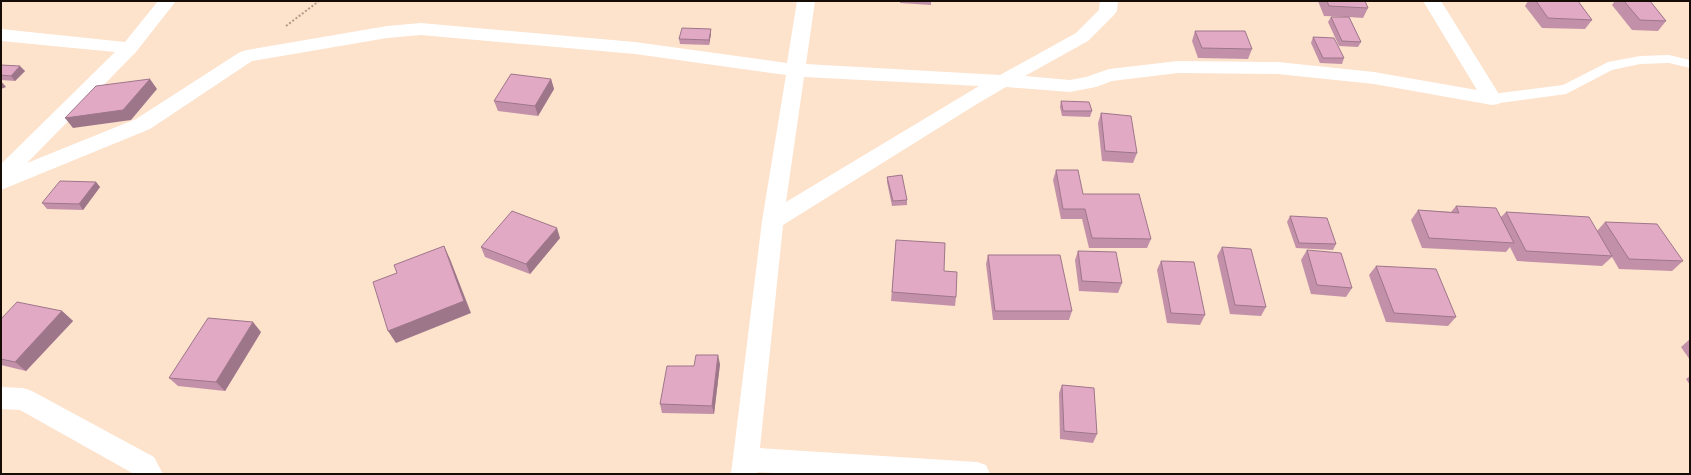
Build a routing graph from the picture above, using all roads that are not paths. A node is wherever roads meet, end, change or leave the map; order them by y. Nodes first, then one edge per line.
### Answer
1 (167, 1) edge
2 (806, 1) edge
3 (1109, 1) edge
4 (1432, 1) edge
5 (1, 35) edge
6 (130, 48) junction
7 (1690, 64) edge
8 (795, 70) junction
9 (1005, 81) junction
10 (1492, 99) junction
11 (1, 177) edge
12 (1, 182) edge
13 (773, 221) junction
14 (1, 398) edge
15 (745, 467) edge
16 (150, 474) edge
17 (977, 474) edge

1 - 6 street
2 - 8 street
3 - 9 street
4 - 10 street
5 - 6 street
6 - 11 street
7 - 10 lane
8 - 9 street
8 - 12 street
8 - 13 street
9 - 10 street
9 - 13 street
13 - 15 street
14 - 16 street
15 - 17 street

